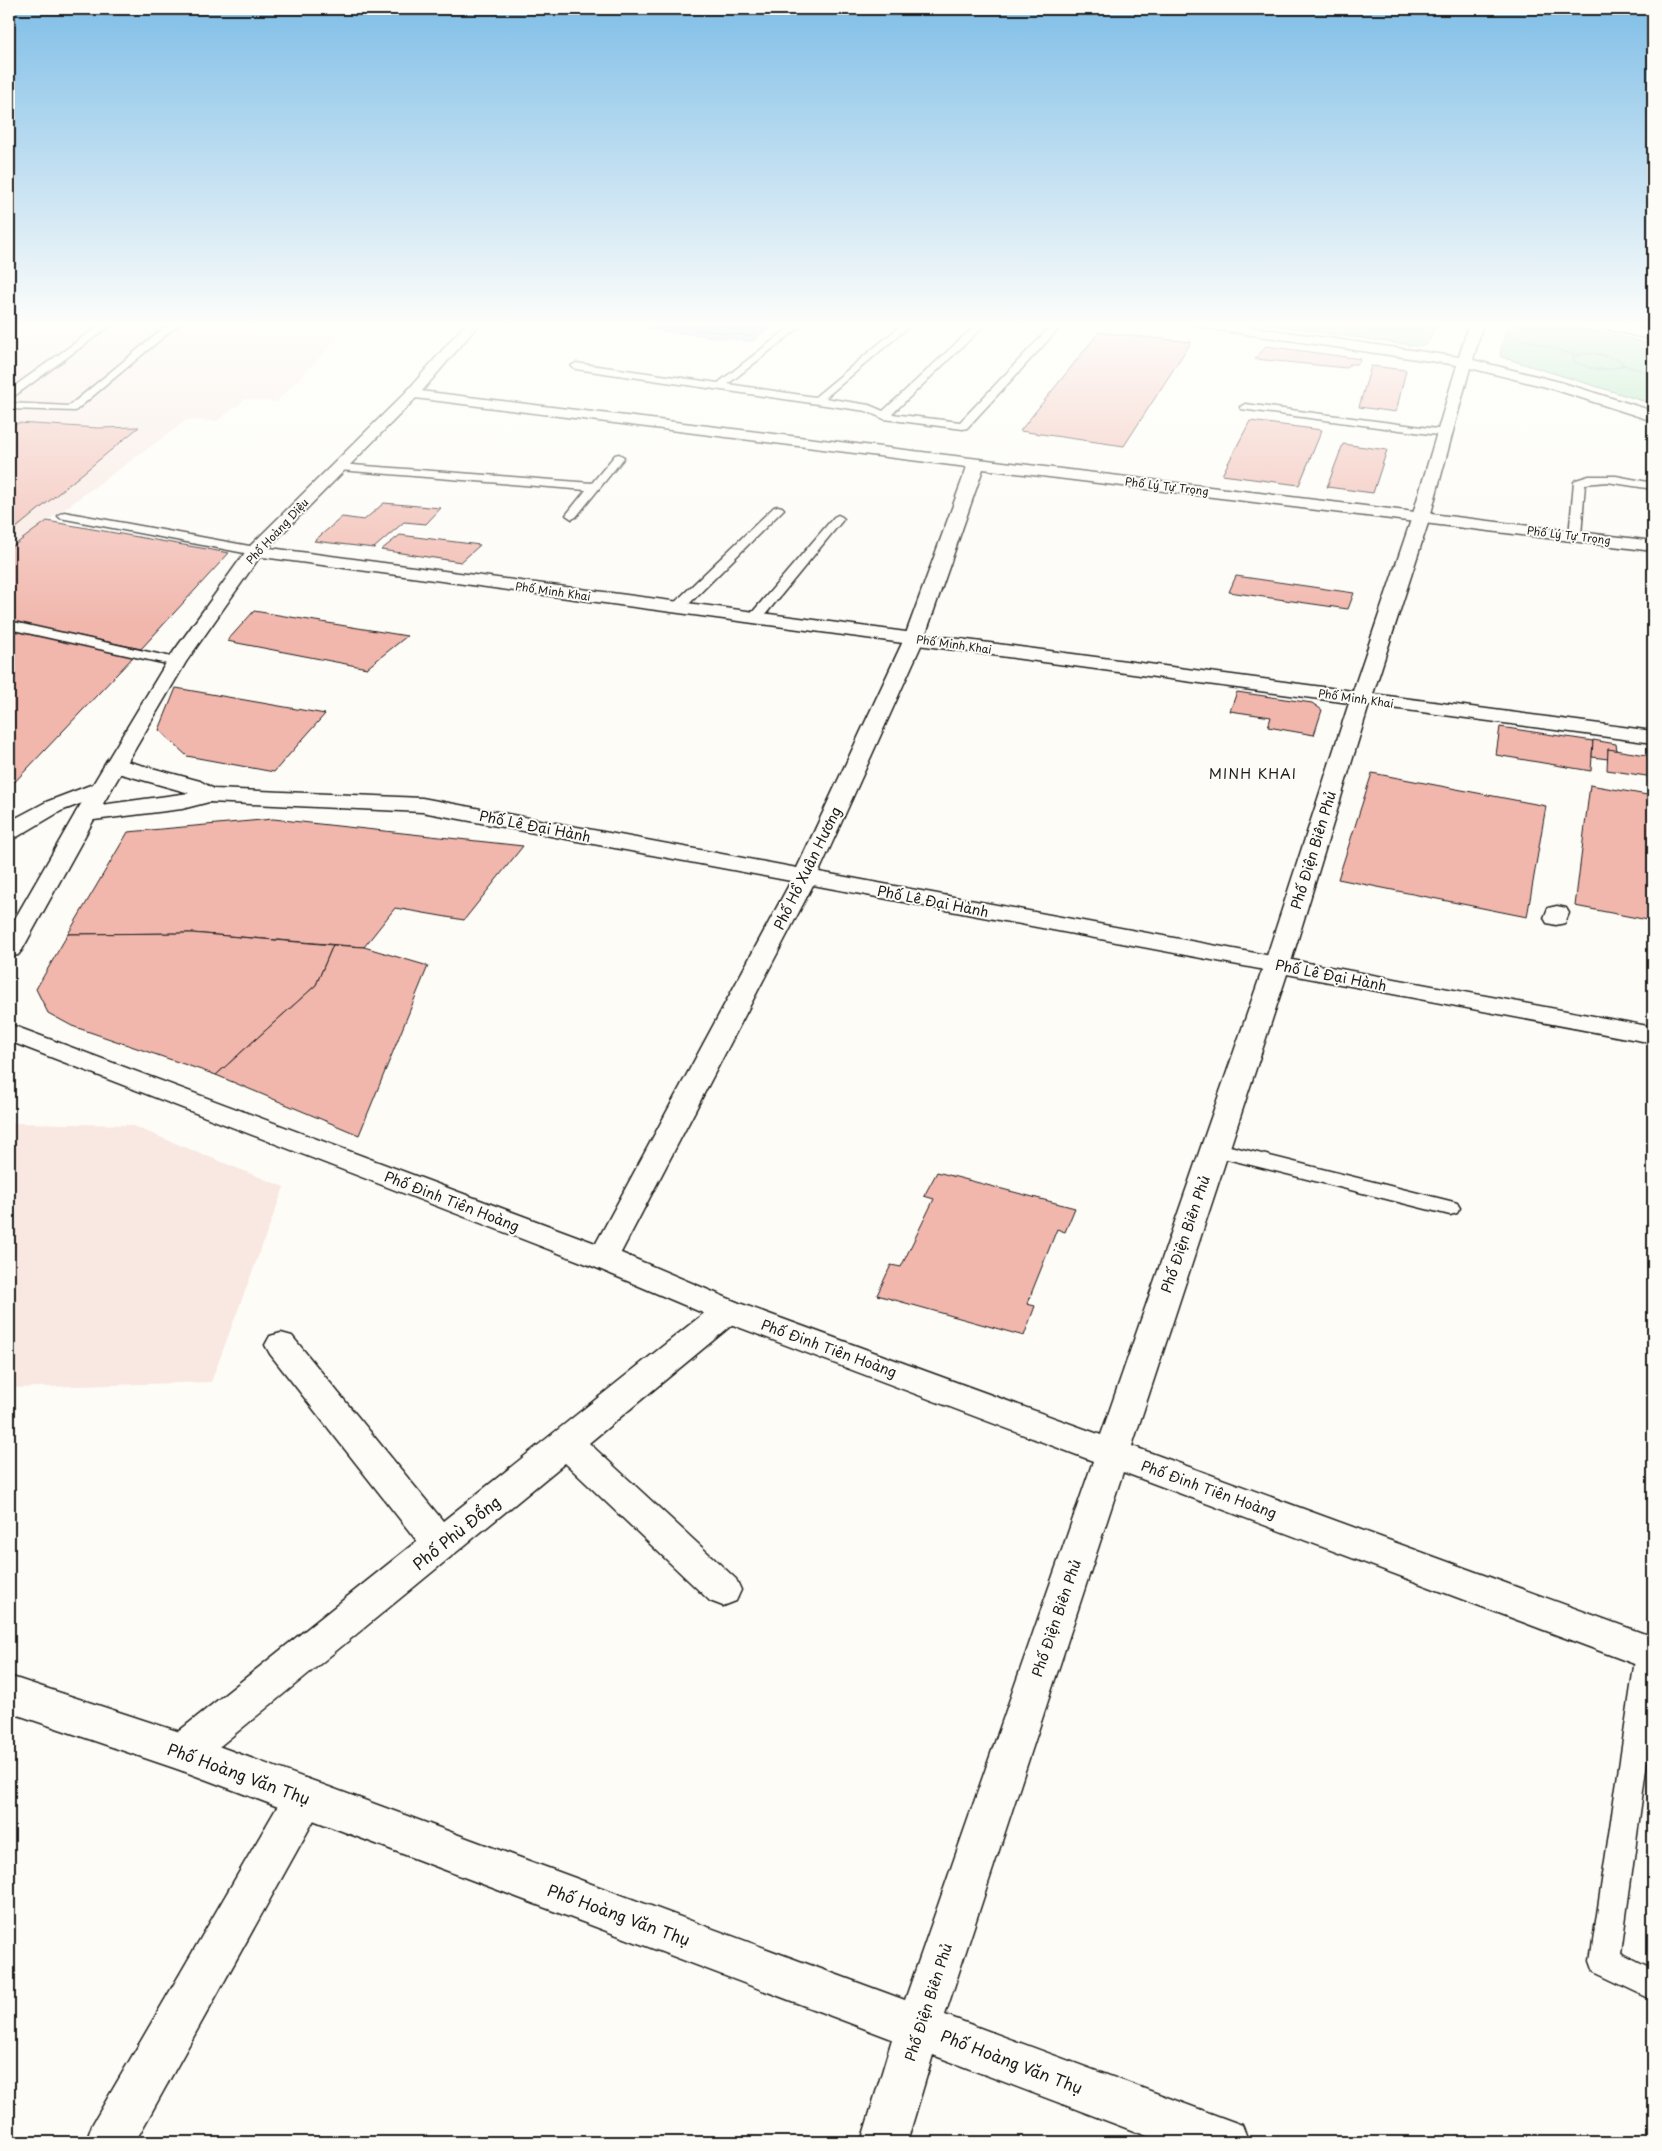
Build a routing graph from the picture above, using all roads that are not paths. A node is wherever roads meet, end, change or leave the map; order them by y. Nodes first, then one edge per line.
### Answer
1 (382, 423) edge
2 (653, 423) edge
3 (942, 423) edge
4 (965, 423) edge
5 (1375, 423) edge
6 (1446, 423) edge
7 (1444, 432) junction
8 (619, 457) dead end
9 (977, 463) junction
10 (338, 467) junction
11 (1653, 486) edge
12 (595, 487) junction
13 (778, 509) dead end
14 (64, 516) dead end
15 (572, 516) dead end
16 (1421, 517) junction
17 (838, 519) dead end
18 (1575, 536) junction
19 (1653, 546) edge
20 (255, 551) junction
21 (677, 608) junction
22 (755, 618) junction
23 (9, 625) edge
24 (914, 639) junction
25 (176, 662) junction
26 (1361, 698) junction
27 (1653, 737) edge
28 (116, 766) junction
29 (101, 788) junction
30 (209, 795) junction
31 (86, 814) junction
32 (9, 832) edge
33 (805, 877) junction
34 (9, 950) edge
35 (1277, 964) junction
36 (9, 1032) edge
37 (1653, 1035) edge
38 (1214, 1149) junction
39 (1450, 1208) dead end
40 (603, 1258) junction
41 (728, 1311) junction
42 (281, 1345) dead end
43 (566, 1442) junction
44 (1111, 1452) junction
45 (440, 1544) junction
46 (723, 1590) dead end
47 (1651, 1654) edge
48 (9, 1694) edge
49 (183, 1752) junction
50 (305, 1797) junction
51 (1653, 1985) edge
52 (919, 2026) junction
53 (109, 2142) edge
54 (884, 2142) edge
55 (1225, 2142) edge

1 - 10 street, Phố Hoàng Diệu
2 - 9 street, Phố Lý Tự Trọng
3 - 4 lane
5 - 7 lane
6 - 7 street, Phố Điện Biên Phủ
7 - 16 street, Phố Điện Biên Phủ
8 - 12 lane
9 - 16 street, Phố Lý Tự Trọng
9 - 24 street, Phố Hồ Xuân Hương
10 - 12 lane
10 - 20 street, Phố Hoàng Diệu
11 - 18 lane
12 - 15 lane
13 - 21 lane
14 - 20 lane
16 - 18 street, Phố Lý Tự Trọng
16 - 26 street, Phố Điện Biên Phủ
17 - 22 lane
18 - 19 street, Phố Lý Tự Trọng
20 - 21 street, Phố Minh Khai
20 - 25 street, Phố Hoàng Diệu
21 - 22 street, Phố Minh Khai
22 - 24 street, Phố Minh Khai
23 - 25 lane
24 - 26 street, Phố Minh Khai
24 - 33 street, Phố Hồ Xuân Hương
25 - 28 street, Phố Hoàng Diệu
26 - 27 street, Phố Minh Khai
26 - 35 street, Phố Điện Biên Phủ
28 - 29 street, Phố Hoàng Diệu
28 - 30 street, Phố Lê Đại Hành
29 - 31 street, Phố Hoàng Diệu
29 - 32 street
30 - 31 street, Phố Lê Đại Hành
30 - 33 street, Phố Lê Đại Hành
31 - 34 street, Phố Hoàng Diệu
33 - 35 street, Phố Lê Đại Hành
33 - 40 street, Phố Hồ Xuân Hương
35 - 37 street, Phố Lê Đại Hành
35 - 38 street, Phố Điện Biên Phủ
36 - 40 street, Phố Đinh Tiên Hoàng
38 - 39 lane
38 - 44 street, Phố Điện Biên Phủ
40 - 41 street, Phố Đinh Tiên Hoàng
41 - 43 street, Phố Phù Đổng
41 - 44 street, Phố Đinh Tiên Hoàng
42 - 45 street
43 - 45 street, Phố Phù Đổng
43 - 46 street
44 - 47 street, Phố Đinh Tiên Hoàng
44 - 52 street, Phố Điện Biên Phủ
45 - 49 street, Phố Phù Đổng
47 - 51 lane
48 - 49 street, Phố Hoàng Văn Thụ
49 - 50 street, Phố Hoàng Văn Thụ
50 - 52 street, Phố Hoàng Văn Thụ
50 - 53 street
52 - 54 street, Phố Điện Biên Phủ
52 - 55 street, Phố Hoàng Văn Thụ

